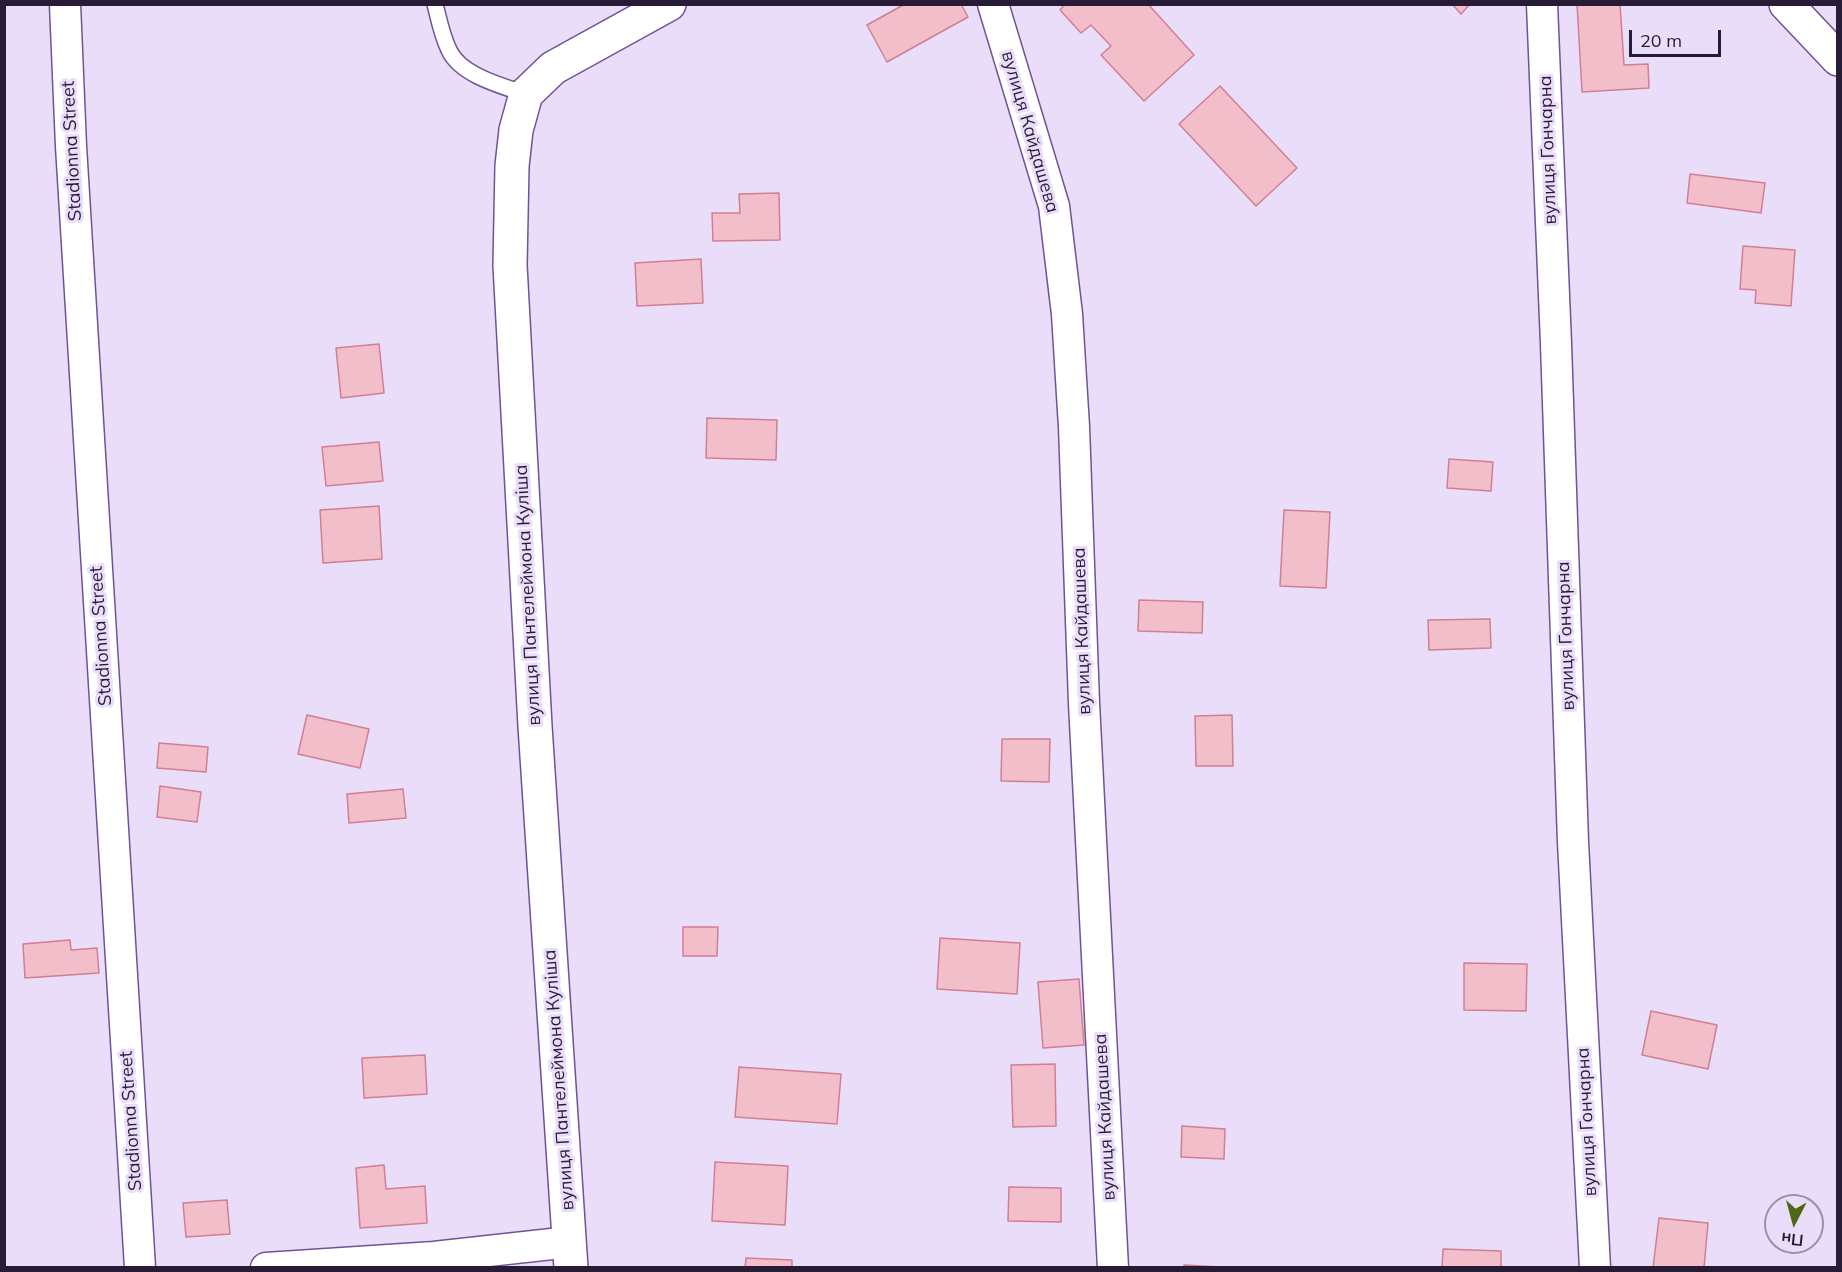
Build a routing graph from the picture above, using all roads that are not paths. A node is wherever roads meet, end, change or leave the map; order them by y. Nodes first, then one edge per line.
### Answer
1 (65, 4) edge
2 (435, 4) edge
3 (669, 4) edge
4 (993, 4) edge
5 (1542, 4) edge
6 (1786, 4) edge
7 (1838, 59) edge
8 (526, 94) junction
9 (570, 1255) edge
10 (140, 1268) edge
11 (266, 1268) edge
12 (1113, 1268) edge
13 (1595, 1268) edge

1 - 10 street, Stadionna Street
2 - 8 lane
3 - 8 street
4 - 12 street, вулиця Кайдашева
5 - 13 street, вулиця Гончарна
6 - 7 street
8 - 9 street, вулиця Пантелеймона Куліша
9 - 11 street

